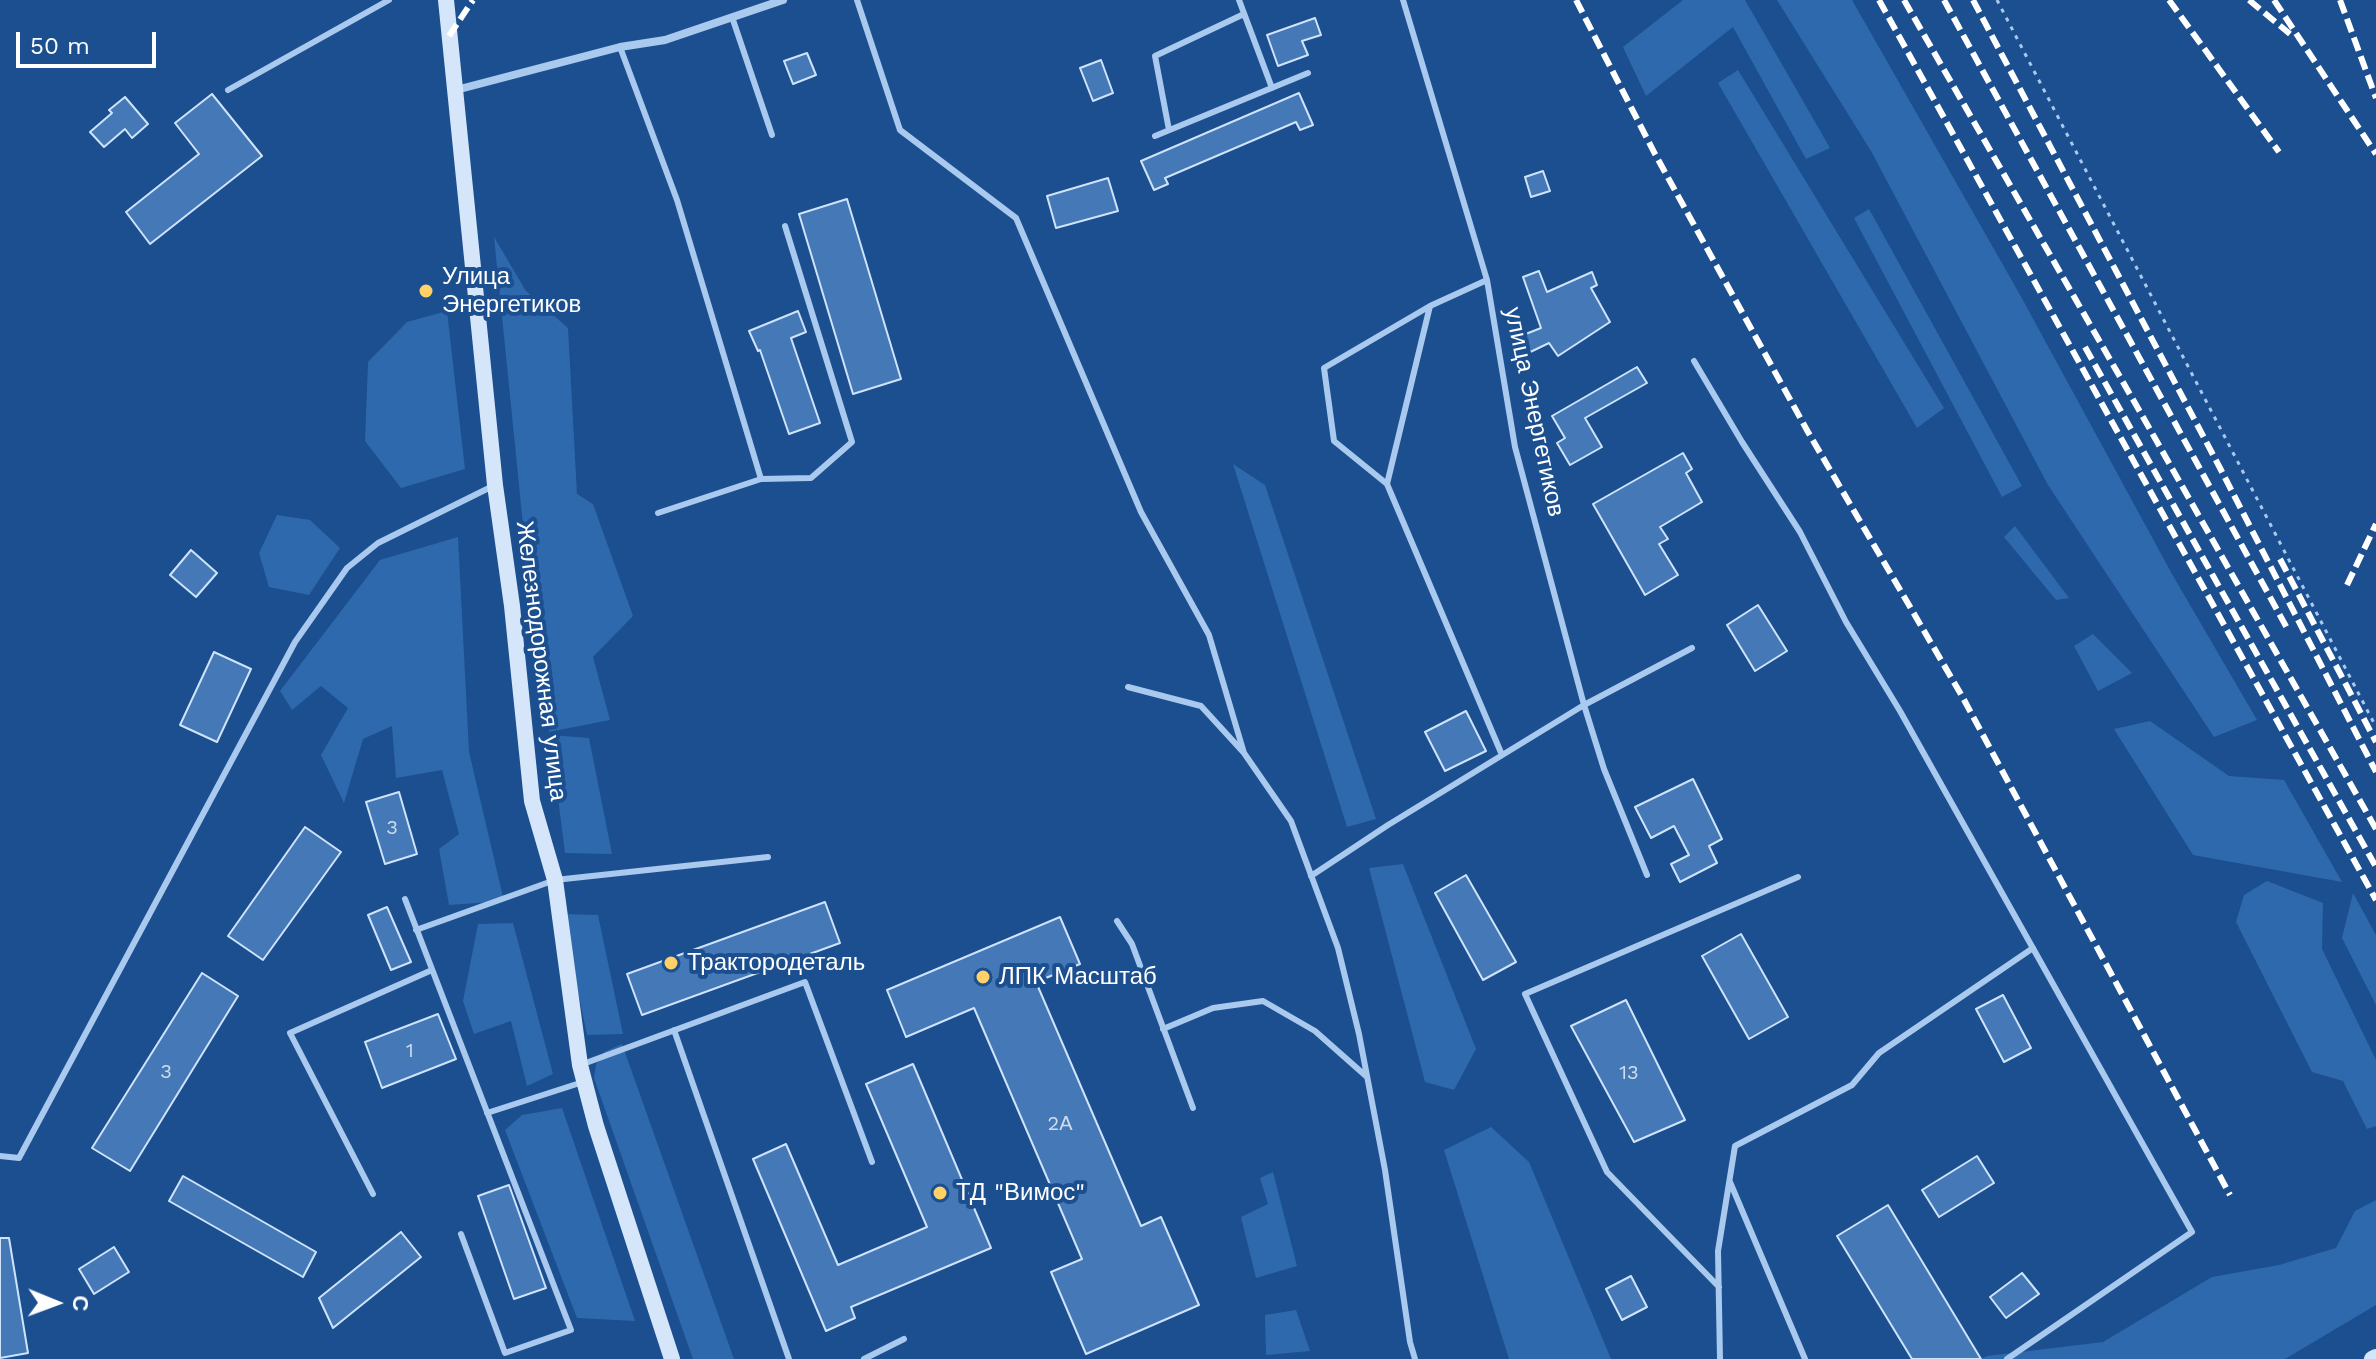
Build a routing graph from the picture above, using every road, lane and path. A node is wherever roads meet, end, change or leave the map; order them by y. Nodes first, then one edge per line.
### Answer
1 (389, 0) edge
2 (446, 0) edge
3 (783, 0) edge
4 (857, 0) edge
5 (1239, 0) edge
6 (1403, 0) edge
7 (1997, 0) edge
8 (1244, 14) junction
9 (732, 17) junction
10 (620, 47) junction
11 (1308, 73) dead end
12 (1272, 88) junction
13 (228, 90) dead end
14 (455, 90) junction
15 (1169, 130) junction
16 (772, 135) dead end
17 (1155, 136) dead end
18 (785, 226) dead end
19 (1487, 280) junction
20 (1430, 306) junction
21 (1694, 361) dead end
22 (761, 479) junction
23 (1387, 484) junction
24 (495, 485) junction
25 (658, 513) dead end
26 (1692, 648) dead end
27 (1128, 687) dead end
28 (1584, 705) junction
29 (2376, 727) edge
30 (1244, 753) junction
31 (1502, 755) junction
32 (768, 857) dead end
33 (1647, 875) dead end
34 (1311, 876) junction
35 (1798, 877) dead end
36 (555, 880) junction
37 (405, 899) dead end
38 (1117, 921) dead end
39 (416, 930) junction
40 (2033, 948) junction
41 (432, 970) junction
42 (1163, 1029) junction
43 (674, 1030) junction
44 (582, 1073) junction
45 (1367, 1077) junction
46 (1193, 1108) dead end
47 (487, 1113) junction
48 (0, 1156) edge
49 (872, 1162) dead end
50 (1729, 1180) junction
51 (373, 1194) dead end
52 (461, 1234) dead end
53 (1719, 1287) junction
54 (904, 1339) dead end
55 (672, 1359) edge
56 (789, 1359) edge
57 (864, 1359) edge
58 (1415, 1359) edge
59 (1720, 1359) edge
60 (1805, 1359) edge
61 (2007, 1359) edge

1 - 13 lane
2 - 14 street, Железнодорожная улица
3 - 9 street
4 - 30 lane
5 - 8 lane
6 - 19 lane, улица Энергетиков
7 - 29 path
8 - 12 lane
8 - 15 lane
9 - 10 street
9 - 16 lane
10 - 14 street
10 - 22 lane
11 - 12 lane
12 - 15 lane
14 - 24 street, Железнодорожная улица
15 - 17 lane
18 - 22 lane
19 - 20 lane
19 - 28 lane, улица Энергетиков
20 - 23 lane
20 - 23 lane
21 - 40 lane
22 - 25 lane
23 - 31 lane
24 - 36 street, Железнодорожная улица
24 - 48 lane
26 - 28 lane
27 - 30 lane
28 - 31 lane
28 - 33 lane, улица Энергетиков
30 - 34 lane
31 - 34 lane
32 - 36 lane
34 - 45 lane
35 - 53 lane
36 - 39 lane
36 - 44 street, Железнодорожная улица
37 - 39 lane
38 - 42 lane
39 - 41 lane
40 - 50 lane
40 - 61 lane
41 - 47 lane
41 - 51 lane
42 - 45 lane
42 - 46 lane
43 - 44 lane
43 - 49 lane
43 - 56 lane
44 - 47 lane
44 - 55 street, Железнодорожная улица
45 - 58 lane
47 - 52 lane
50 - 53 lane
50 - 60 lane
53 - 59 lane
54 - 57 lane

